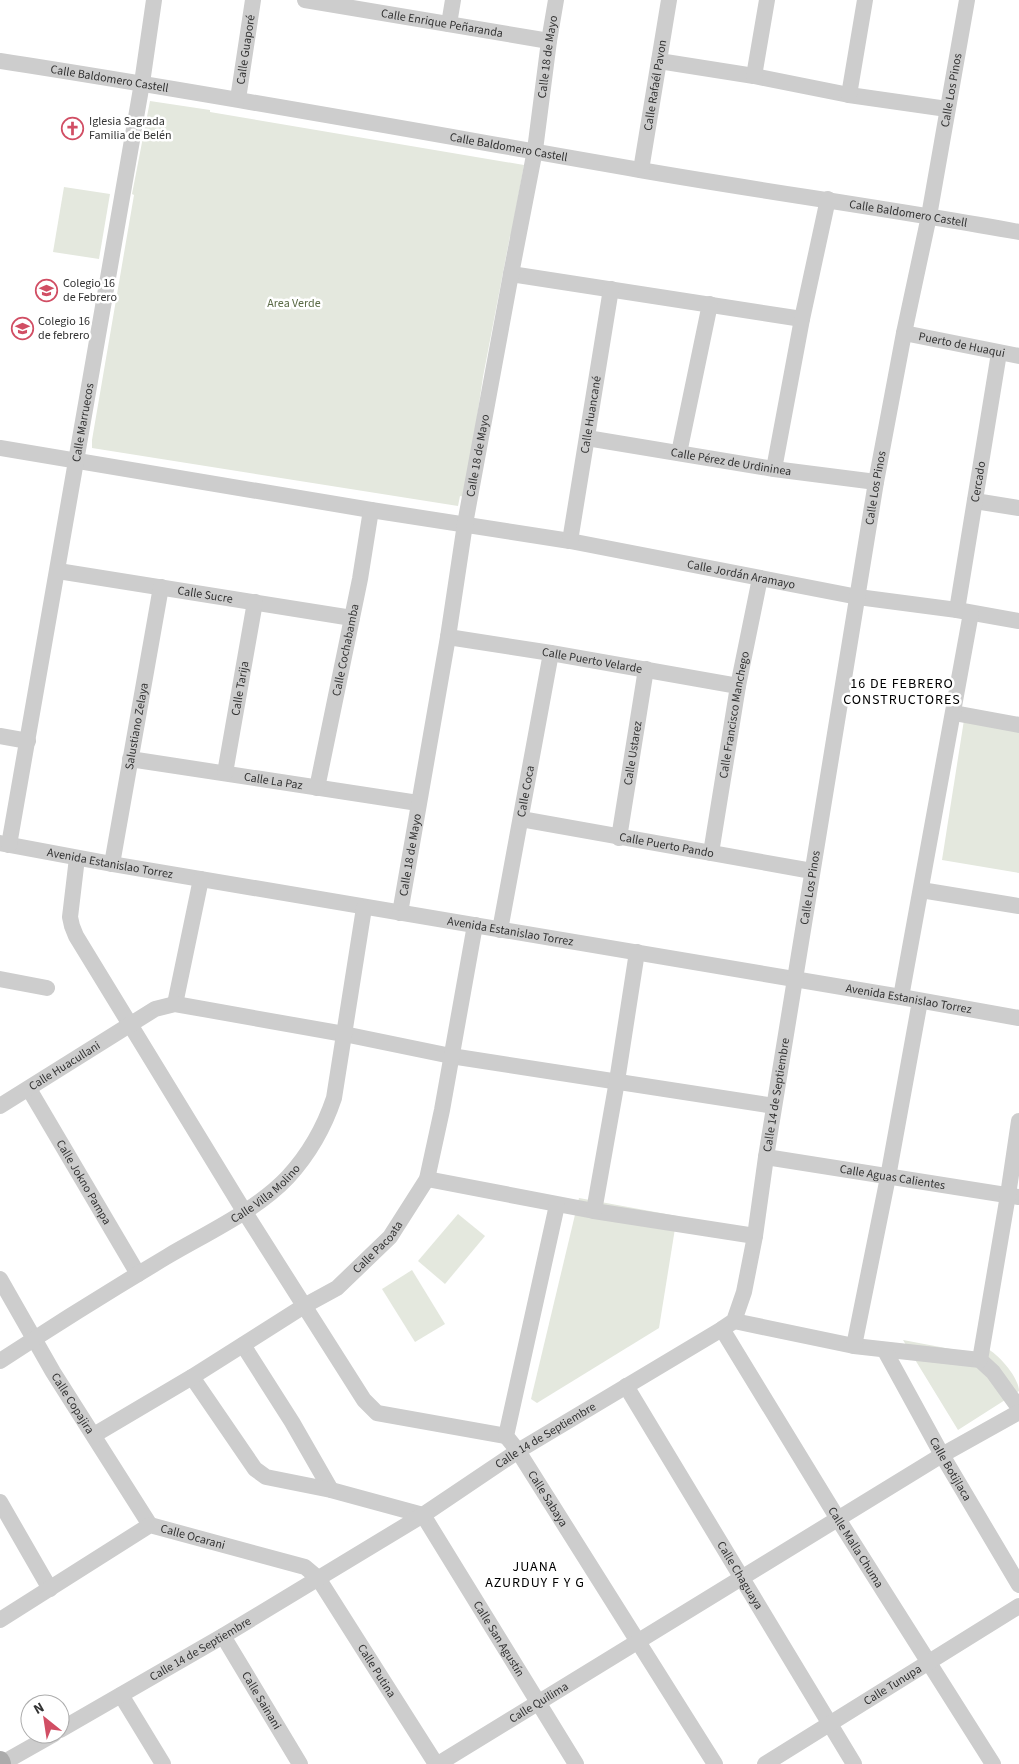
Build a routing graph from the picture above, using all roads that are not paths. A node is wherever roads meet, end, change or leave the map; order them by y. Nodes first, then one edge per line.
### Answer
1 (154, 0) edge
2 (253, 0) edge
3 (305, 0) edge
4 (453, 0) edge
5 (556, 0) edge
6 (669, 0) edge
7 (766, 0) edge
8 (865, 0) edge
9 (967, 0) edge
10 (351, 4) edge
11 (449, 24) junction
12 (549, 41) junction
13 (0, 61) edge
14 (659, 61) junction
15 (754, 76) junction
16 (142, 83) junction
17 (849, 95) junction
18 (238, 99) junction
19 (947, 109) junction
20 (535, 150) junction
21 (641, 170) junction
22 (828, 199) junction
23 (928, 216) junction
24 (1019, 232) edge
25 (510, 274) junction
26 (611, 289) junction
27 (710, 304) junction
28 (802, 319) junction
29 (904, 332) junction
30 (999, 353) junction
31 (1019, 356) edge
32 (587, 438) junction
33 (0, 448) edge
34 (679, 454) junction
35 (76, 461) junction
36 (774, 469) junction
37 (876, 482) junction
38 (975, 501) junction
39 (1019, 508) edge
40 (371, 510) junction
41 (465, 524) junction
42 (570, 541) junction
43 (58, 571) junction
44 (760, 578) junction
45 (161, 588) junction
46 (858, 597) junction
47 (255, 602) junction
48 (964, 612) junction
49 (352, 618) junction
50 (1019, 621) edge
51 (448, 637) junction
52 (551, 653) junction
53 (646, 669) junction
54 (738, 686) junction
55 (954, 713) junction
56 (1019, 725) edge
57 (0, 736) edge
58 (28, 741) junction
59 (130, 758) junction
60 (225, 773) junction
61 (317, 788) junction
62 (418, 803) junction
63 (521, 819) junction
64 (618, 838) junction
65 (5, 844) edge
66 (711, 854) junction
67 (76, 858) junction
68 (112, 864) junction
69 (812, 871) junction
70 (201, 879) junction
71 (921, 890) junction
72 (1019, 906) edge
73 (364, 908) junction
74 (400, 913) junction
75 (475, 925) junction
76 (500, 930) junction
77 (637, 952) junction
78 (0, 979) edge
79 (795, 979) junction
80 (47, 988) dead end
81 (901, 997) junction
82 (920, 1001) junction
83 (175, 1004) junction
84 (1019, 1018) edge
85 (130, 1025) junction
86 (344, 1034) junction
87 (451, 1056) junction
88 (617, 1081) junction
89 (29, 1089) junction
90 (0, 1106) edge
91 (774, 1106) junction
92 (1019, 1122) edge
93 (766, 1156) junction
94 (888, 1177) junction
95 (427, 1179) junction
96 (1014, 1196) edge
97 (557, 1204) junction
98 (244, 1211) junction
99 (594, 1211) junction
100 (755, 1236) junction
101 (138, 1274) junction
102 (0, 1279) edge
103 (304, 1306) junction
104 (728, 1325) junction
105 (35, 1339) junction
106 (244, 1345) junction
107 (854, 1346) junction
108 (885, 1350) junction
109 (980, 1360) junction
110 (0, 1361) edge
111 (192, 1377) junction
112 (626, 1386) junction
113 (1019, 1408) edge
114 (1019, 1412) edge
115 (94, 1435) junction
116 (506, 1436) junction
117 (518, 1451) junction
118 (942, 1455) junction
119 (331, 1490) junction
120 (0, 1502) edge
121 (423, 1515) junction
122 (838, 1519) junction
123 (150, 1525) junction
124 (318, 1578) junction
125 (741, 1578) junction
126 (1019, 1585) edge
127 (50, 1589) junction
128 (1019, 1606) edge
129 (0, 1620) edge
130 (223, 1636) junction
131 (639, 1641) junction
132 (928, 1661) junction
133 (121, 1696) junction
134 (539, 1702) junction
135 (829, 1723) junction
136 (70, 1724) edge
137 (36, 1744) edge
138 (1, 1763) edge
139 (163, 1764) edge
140 (300, 1764) edge
141 (437, 1764) edge
142 (576, 1764) edge
143 (715, 1764) edge
144 (765, 1764) edge
145 (854, 1764) edge
146 (993, 1764) edge

1 - 16 street, Calle Marruecos
2 - 18 street, Calle Guaporé
3 - 10 street, Calle Enrique Peñaranda
4 - 11 street
5 - 12 street, Calle 18 de Mayo
6 - 14 street, Calle Rafaél Pavon
7 - 15 street
8 - 17 street
9 - 19 street, Calle Los Pinos
10 - 11 street, Calle Enrique Peñaranda
11 - 12 street, Calle Enrique Peñaranda
12 - 20 street, Calle 18 de Mayo
13 - 16 street, Calle Baldomero Castell
14 - 15 street
14 - 21 street, Calle Rafaél Pavon
15 - 17 street
16 - 18 street, Calle Baldomero Castell
16 - 35 street, Calle Marruecos
17 - 19 street
18 - 20 street, Calle Baldomero Castell
19 - 23 street, Calle Los Pinos
20 - 21 street, Calle Baldomero Castell
20 - 25 street, Calle 18 de Mayo
21 - 22 street, Calle Baldomero Castell
22 - 23 street, Calle Baldomero Castell
22 - 28 street
23 - 24 street, Calle Baldomero Castell
23 - 29 street, Calle Los Pinos
25 - 26 street
25 - 41 street, Calle 18 de Mayo
26 - 27 street
26 - 32 street, Calle Huancané
27 - 28 street
27 - 34 street
28 - 36 street
29 - 30 street, Puerto de Huaqui
29 - 37 street, Calle Los Pinos
30 - 31 street, Puerto de Huaqui
30 - 38 street, Cercado
32 - 34 street, Calle Pérez de Urdininea
32 - 42 street, Calle Huancané
33 - 35 street, Calle Jordán Aramayo
34 - 36 street, Calle Pérez de Urdininea
35 - 40 street, Calle Jordán Aramayo
35 - 43 street, Calle Marruecos
36 - 37 street, Calle Pérez de Urdininea
37 - 46 street, Calle Los Pinos
38 - 39 street
38 - 48 street, Cercado
40 - 41 street, Calle Jordán Aramayo
40 - 49 street, Calle Cochabamba
41 - 42 street, Calle Jordán Aramayo
41 - 51 street, Calle 18 de Mayo
42 - 44 street, Calle Jordán Aramayo
43 - 45 street, Calle Sucre
43 - 58 street, Calle Marruecos
44 - 46 street, Calle Jordán Aramayo
44 - 54 street, Calle Francisco Manchego
45 - 47 street, Calle Sucre
45 - 59 street, Salustiano Zelaya
46 - 48 street, Calle Jordán Aramayo
46 - 69 street, Calle Los Pinos
47 - 49 street, Calle Sucre
47 - 60 street, Calle Tarija
48 - 50 street, Calle Jordán Aramayo
48 - 55 street, Cercado
49 - 61 street, Calle Cochabamba
51 - 52 street, Calle Puerto Velarde
51 - 62 street, Calle 18 de Mayo
52 - 53 street, Calle Puerto Velarde
52 - 63 street, Calle Coca
53 - 54 street, Calle Puerto Velarde
53 - 64 street, Calle Ustarez
54 - 66 street, Calle Francisco Manchego
55 - 56 street
55 - 71 street, Cercado
57 - 58 street
58 - 65 street, Calle Marruecos
59 - 60 street, Calle La Paz
59 - 68 street, Salustiano Zelaya
60 - 61 street, Calle La Paz
61 - 62 street, Calle La Paz
62 - 74 street, Calle 18 de Mayo
63 - 64 street, Calle Puerto Pando
63 - 76 street, Calle Coca
64 - 66 street, Calle Puerto Pando
65 - 67 street, Avenida Estanislao Torrez
66 - 69 street, Calle Puerto Pando
67 - 68 street, Avenida Estanislao Torrez
67 - 85 street
68 - 70 street, Avenida Estanislao Torrez
69 - 79 street, Calle Los Pinos
70 - 73 street, Avenida Estanislao Torrez
70 - 83 street
71 - 72 street
71 - 81 street, Cercado
73 - 74 street, Avenida Estanislao Torrez
73 - 86 street, Calle Villa Molino
74 - 75 street, Avenida Estanislao Torrez
75 - 76 street, Avenida Estanislao Torrez
75 - 87 street, Calle Pacoata
76 - 77 street, Avenida Estanislao Torrez
77 - 79 street, Avenida Estanislao Torrez
77 - 88 street
78 - 80 street
79 - 81 street, Avenida Estanislao Torrez
79 - 91 street, Calle 14 de Septiembre
81 - 82 street, Avenida Estanislao Torrez
82 - 84 street, Avenida Estanislao Torrez
82 - 94 street
83 - 85 street, Calle Huacullani
83 - 86 street
85 - 89 street, Calle Huacullani
85 - 98 street
86 - 87 street
86 - 98 street, Calle Villa Molino
87 - 88 street
87 - 95 street, Calle Pacoata
88 - 91 street
88 - 99 street
89 - 90 street, Calle Huacullani
89 - 101 street, Calle Jokno Pampa
91 - 93 street, Calle 14 de Septiembre
92 - 96 street
93 - 94 street, Calle Aguas Calientes
93 - 100 street, Calle 14 de Septiembre
94 - 96 street, Calle Aguas Calientes
94 - 107 street
95 - 97 street
95 - 103 street, Calle Pacoata
96 - 109 street
97 - 99 street
97 - 116 street
98 - 101 street, Calle Villa Molino
98 - 103 street
99 - 100 street
100 - 104 street, Calle 14 de Septiembre
101 - 105 street, Calle Villa Molino
102 - 105 street, Calle Copajira
103 - 106 street, Calle Pacoata
103 - 116 street
104 - 107 street
104 - 112 street, Calle 14 de Septiembre
104 - 122 street, Calle Malla Chuma
105 - 110 street, Calle Villa Molino
105 - 115 street, Calle Copajira
106 - 111 street, Calle Pacoata
106 - 119 street
107 - 108 street
108 - 109 street
108 - 118 street, Calle Botijlaca
109 - 113 street
111 - 115 street, Calle Pacoata
111 - 119 street
112 - 117 street, Calle 14 de Septiembre
112 - 125 street, Calle Chaguaya
114 - 118 street, Calle Quilima
115 - 123 street, Calle Copajira
116 - 117 street, Calle Sabaya
117 - 121 street, Calle 14 de Septiembre
117 - 131 street, Calle Sabaya
118 - 122 street, Calle Quilima
118 - 126 street, Calle Botijlaca
119 - 121 street
120 - 127 street
121 - 124 street, Calle 14 de Septiembre
121 - 134 street, Calle San Agustín
122 - 125 street, Calle Quilima
122 - 132 street, Calle Malla Chuma
123 - 124 street, Calle Ocarani
123 - 127 street, Calle Ocarani
124 - 130 street, Calle 14 de Septiembre
124 - 141 street, Calle Putina
125 - 131 street, Calle Quilima
125 - 135 street, Calle Chaguaya
127 - 129 street, Calle Ocarani
128 - 132 street, Calle Tunupa
130 - 133 street, Calle 14 de Septiembre
130 - 140 street, Calle Sainani
131 - 134 street, Calle Quilima
131 - 143 street, Calle Sabaya
132 - 135 street, Calle Tunupa
132 - 146 street, Calle Malla Chuma
133 - 136 street, Calle 14 de Septiembre
133 - 139 street
134 - 141 street, Calle Quilima
134 - 142 street, Calle San Agustín
135 - 144 street, Calle Tunupa
135 - 145 street, Calle Chaguaya
137 - 138 street

